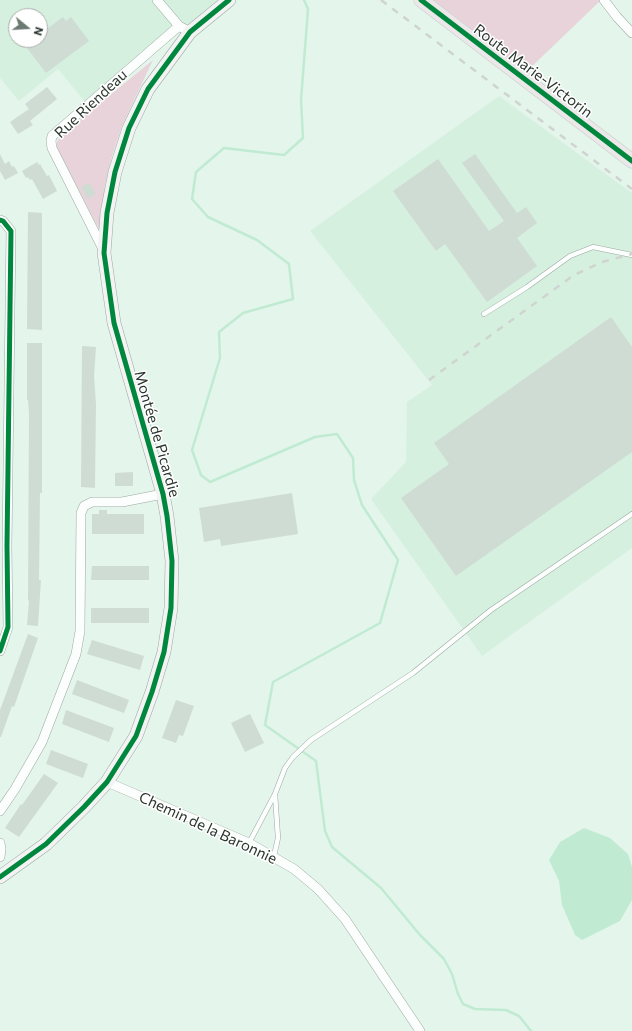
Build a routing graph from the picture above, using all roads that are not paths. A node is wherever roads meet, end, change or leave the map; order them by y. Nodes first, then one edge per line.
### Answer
1 (157, 0) edge
2 (229, 0) edge
3 (421, 0) edge
4 (604, 0) edge
5 (184, 29) junction
6 (632, 33) edge
7 (632, 161) edge
8 (0, 220) edge
9 (104, 253) junction
10 (632, 255) edge
11 (484, 314) dead end
12 (163, 494) junction
13 (632, 514) edge
14 (4, 546) edge
15 (2, 641) edge
16 (0, 651) edge
17 (107, 782) junction
18 (275, 794) junction
19 (0, 811) edge
20 (0, 843) edge
21 (249, 843) junction
22 (274, 856) junction
23 (0, 857) edge
24 (0, 877) edge
25 (420, 1031) edge

1 - 5 street
2 - 5 street, Montée de Picardie
3 - 7 main road, Route Marie-Victorin
4 - 6 street
5 - 9 street, Montée de Picardie
5 - 9 street, Rue Riendeau
8 - 14 street
9 - 12 street, Montée de Picardie
10 - 11 lane
12 - 17 street, Montée de Picardie
12 - 19 street
13 - 18 lane
14 - 15 street
15 - 16 street
17 - 21 street, Chemin de la Baronnie
17 - 24 street, Montée de Picardie
18 - 21 lane
18 - 22 lane
20 - 23 street
21 - 22 street, Chemin de la Baronnie
22 - 25 street, Chemin de la Baronnie

